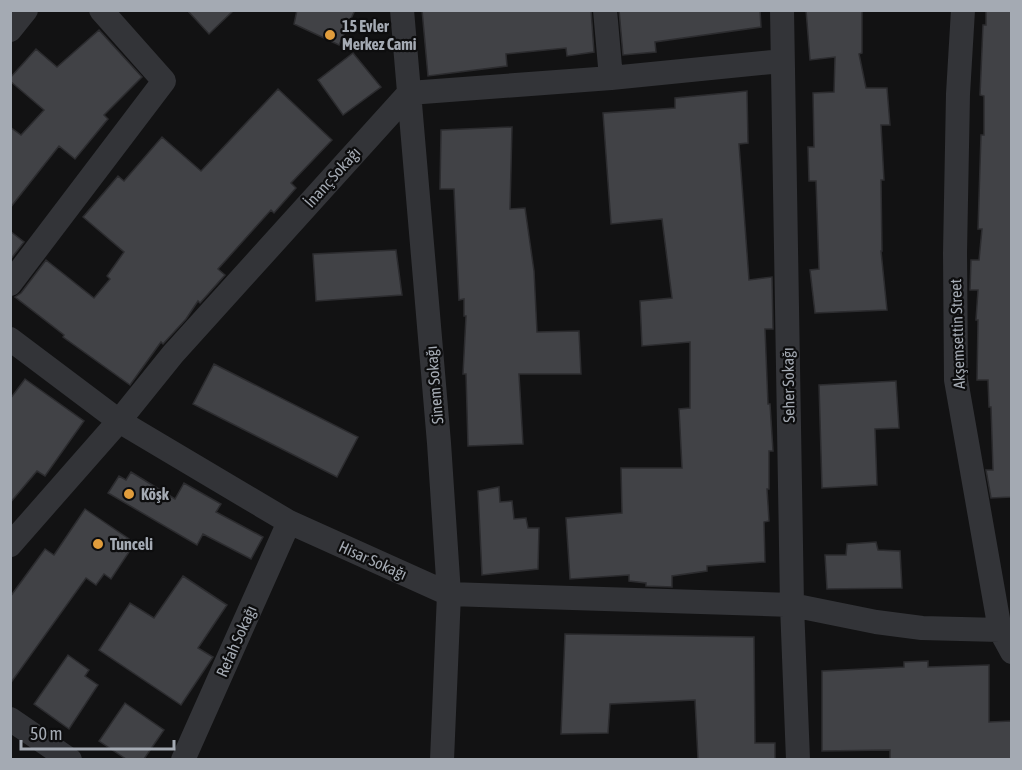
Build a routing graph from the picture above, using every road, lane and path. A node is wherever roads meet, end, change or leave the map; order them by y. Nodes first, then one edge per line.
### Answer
1 (26, 10) edge
2 (101, 10) edge
3 (402, 10) edge
4 (605, 10) edge
5 (782, 10) edge
6 (963, 10) edge
7 (10, 30) edge
8 (782, 61) junction
9 (611, 78) junction
10 (409, 93) junction
11 (10, 284) edge
12 (10, 339) edge
13 (119, 421) junction
14 (289, 522) junction
15 (10, 545) edge
16 (449, 594) junction
17 (792, 605) junction
18 (1000, 630) junction
19 (1011, 652) edge
20 (10, 719) edge
21 (70, 759) edge
22 (183, 759) edge
23 (442, 759) edge
24 (798, 759) edge

1 - 7 street
2 - 11 street
3 - 10 street, Sinem Sokağı
4 - 9 street
5 - 8 street, Seher Sokağı
6 - 18 street, Akşemsettin Street
8 - 9 street
8 - 17 street, Seher Sokağı
9 - 10 street
10 - 13 street, İnanç Sokağı
10 - 16 street, Sinem Sokağı
12 - 13 street, Hisar Sokağı
13 - 14 street, Hisar Sokağı
13 - 15 street, İnanç Sokağı
14 - 16 street, Hisar Sokağı
14 - 22 street, Refah Sokağı
16 - 17 street, Hisar Sokağı
16 - 23 street, Sinem Sokağı
17 - 18 street, Hisar Sokağı
17 - 24 street, Seher Sokağı
18 - 19 street, Akşemsettin Street
20 - 21 street

